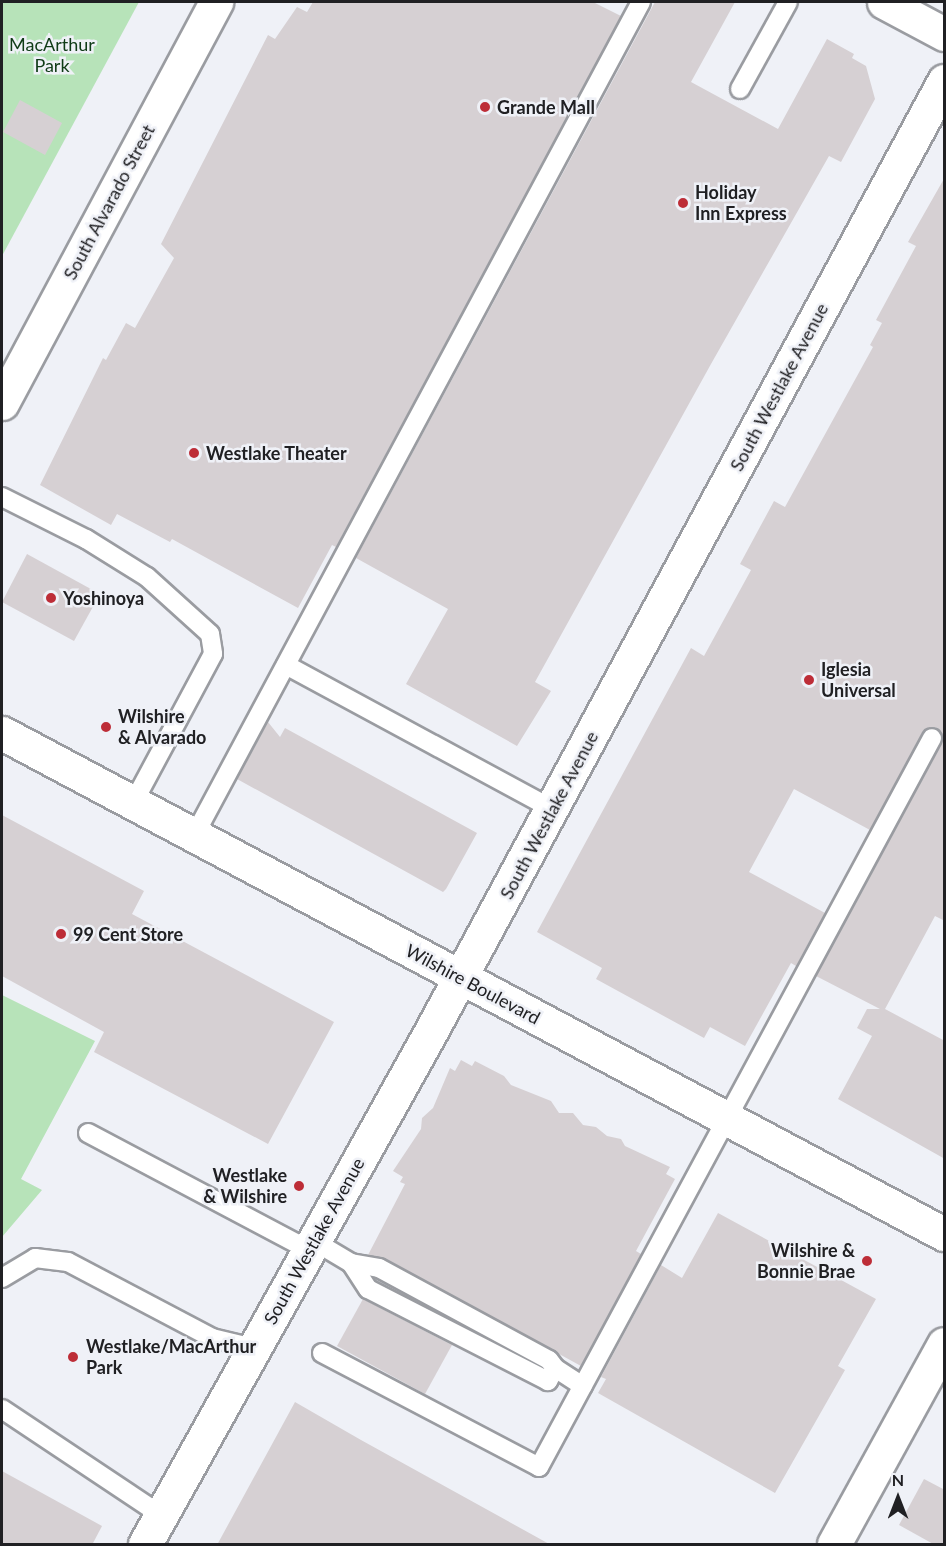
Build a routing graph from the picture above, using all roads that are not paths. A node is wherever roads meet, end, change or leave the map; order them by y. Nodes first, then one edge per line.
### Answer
1 (216, 2) edge
2 (641, 2) edge
3 (788, 2) edge
4 (884, 2) edge
5 (945, 34) edge
6 (945, 81) edge
7 (740, 89) dead end
8 (2, 403) edge
9 (2, 497) edge
10 (286, 665) junction
11 (2, 732) edge
12 (932, 738) dead end
13 (133, 803) junction
14 (552, 809) junction
15 (194, 836) junction
16 (461, 977) junction
17 (728, 1120) junction
18 (88, 1133) dead end
19 (945, 1234) edge
20 (311, 1246) junction
21 (2, 1278) edge
22 (945, 1344) edge
23 (254, 1348) junction
24 (322, 1353) dead end
25 (583, 1386) junction
26 (2, 1409) edge
27 (161, 1515) junction
28 (144, 1545) edge
29 (834, 1545) edge

1 - 8 street, South Alvarado Street
2 - 10 lane
3 - 7 lane
4 - 5 street
6 - 14 street, South Westlake Avenue
9 - 13 lane
10 - 14 lane
10 - 15 lane
11 - 13 street, Wilshire Boulevard
12 - 17 lane
13 - 15 street, Wilshire Boulevard
14 - 16 street, South Westlake Avenue
15 - 16 street, Wilshire Boulevard
16 - 17 street, Wilshire Boulevard
16 - 20 street, South Westlake Avenue
17 - 19 street, Wilshire Boulevard
17 - 25 lane
18 - 20 lane
20 - 23 street, South Westlake Avenue
20 - 25 lane
21 - 23 lane
22 - 29 street
23 - 27 street, South Westlake Avenue
24 - 25 lane
26 - 27 lane
27 - 28 street, South Westlake Avenue

